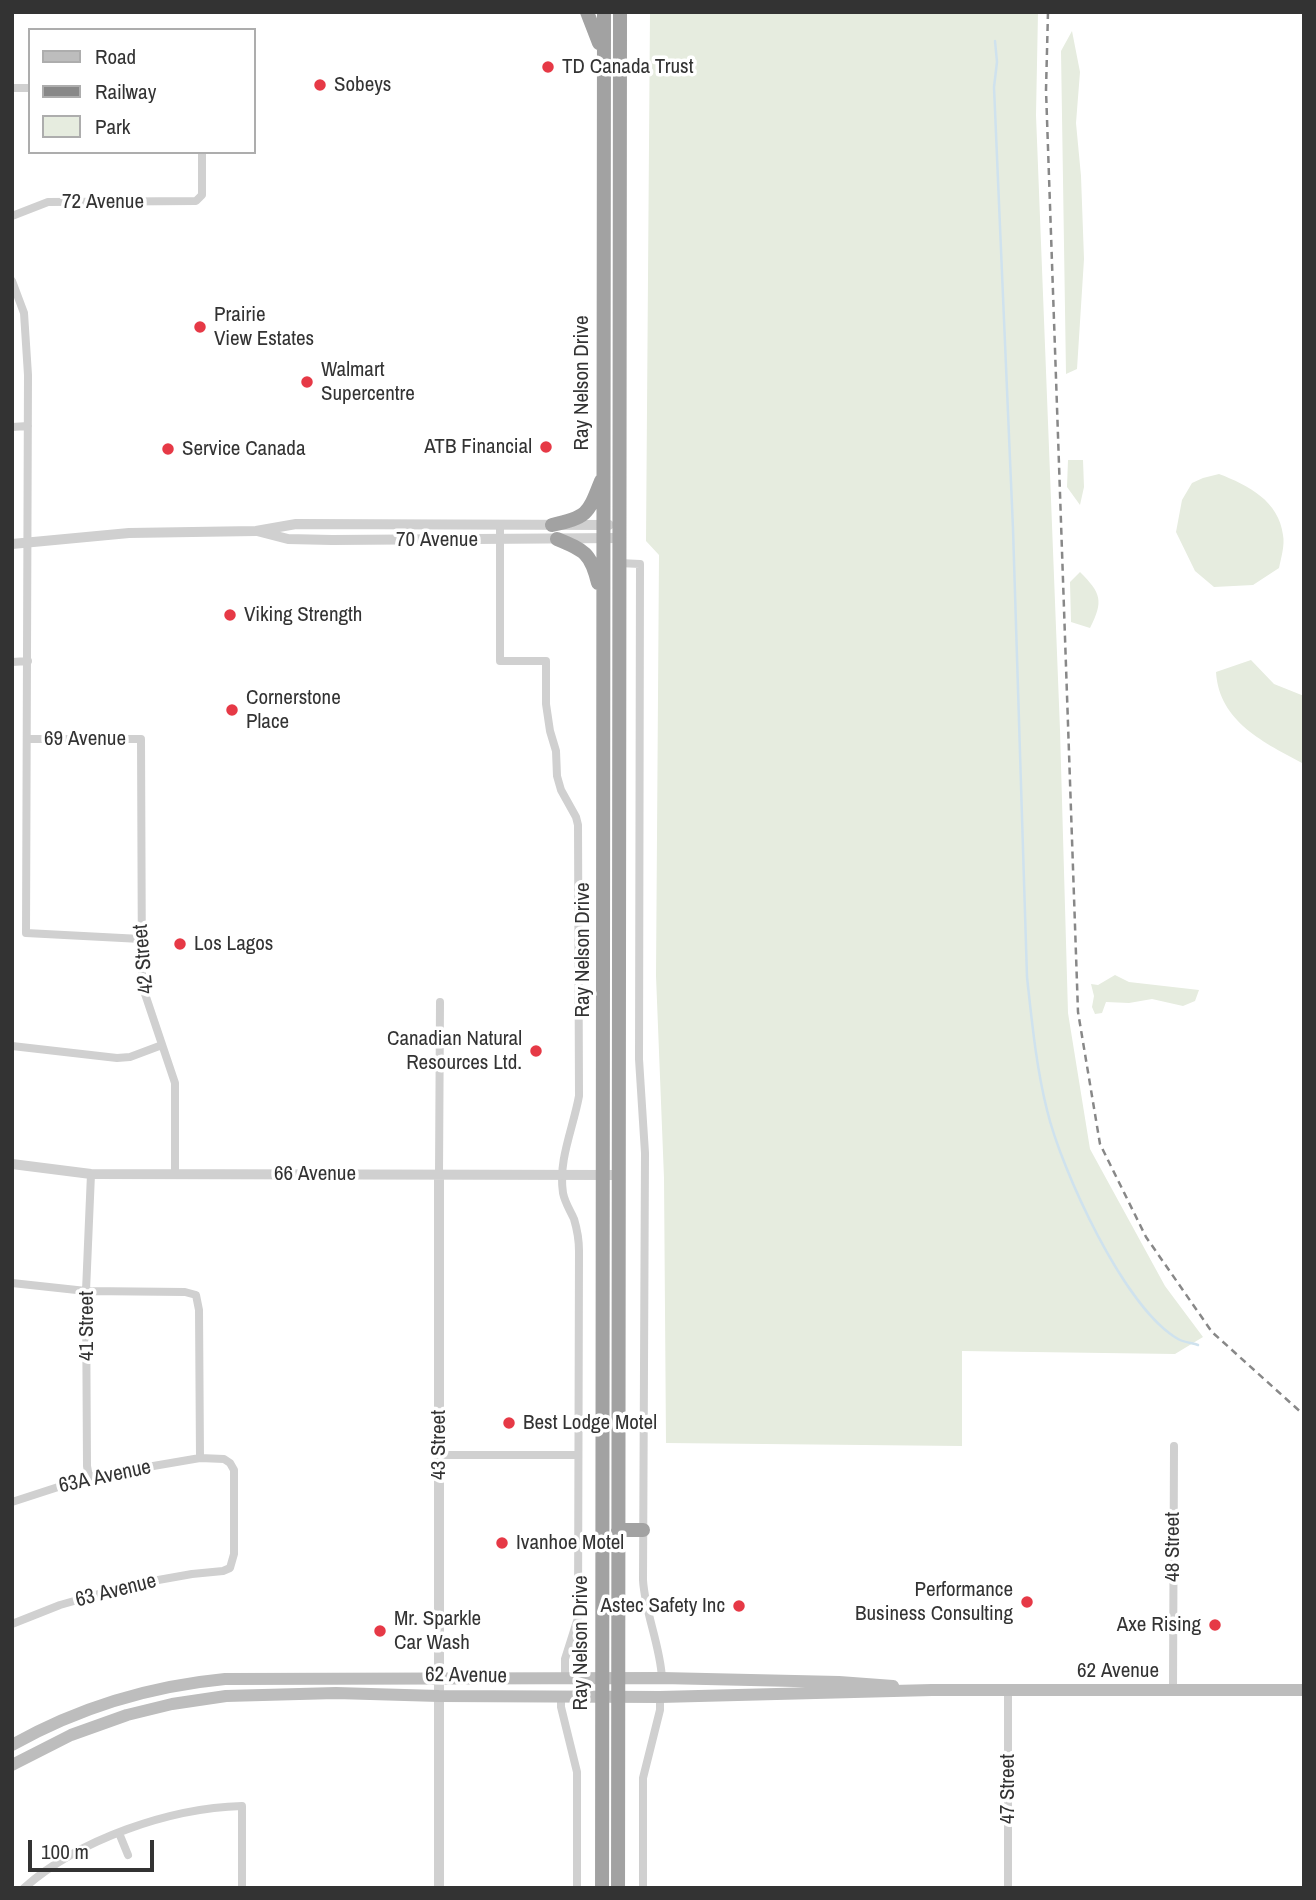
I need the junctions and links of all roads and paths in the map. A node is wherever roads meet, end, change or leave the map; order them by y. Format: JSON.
{"nodes":[{"id":1,"x":587,"y":12,"type":"edge"},
{"id":2,"x":604,"y":12,"type":"edge"},
{"id":3,"x":620,"y":12,"type":"edge"},
{"id":4,"x":604,"y":57,"type":"junction"},
{"id":5,"x":202,"y":154,"type":"edge"},
{"id":6,"x":12,"y":215,"type":"edge"},
{"id":7,"x":12,"y":281,"type":"edge"},
{"id":8,"x":28,"y":426,"type":"junction"},
{"id":9,"x":12,"y":427,"type":"edge"},
{"id":10,"x":604,"y":473,"type":"junction"},
{"id":11,"x":500,"y":525,"type":"junction"},
{"id":12,"x":256,"y":531,"type":"junction"},
{"id":13,"x":604,"y":531,"type":"junction"},
{"id":14,"x":555,"y":532,"type":"junction"},
{"id":15,"x":620,"y":532,"type":"junction"},
{"id":16,"x":500,"y":540,"type":"junction"},
{"id":17,"x":27,"y":542,"type":"junction"},
{"id":18,"x":12,"y":544,"type":"edge"},
{"id":19,"x":620,"y":564,"type":"junction"},
{"id":20,"x":604,"y":604,"type":"junction"},
{"id":21,"x":28,"y":661,"type":"junction"},
{"id":22,"x":12,"y":662,"type":"edge"},
{"id":23,"x":28,"y":738,"type":"junction"},
{"id":24,"x":141,"y":739,"type":"joint"},
{"id":25,"x":141,"y":939,"type":"junction"},
{"id":26,"x":440,"y":1002,"type":"dead end"},
{"id":27,"x":162,"y":1045,"type":"junction"},
{"id":28,"x":12,"y":1046,"type":"edge"},
{"id":29,"x":12,"y":1164,"type":"edge"},
{"id":30,"x":91,"y":1174,"type":"junction"},
{"id":31,"x":175,"y":1174,"type":"junction"},
{"id":32,"x":439,"y":1174,"type":"junction"},
{"id":33,"x":562,"y":1174,"type":"junction"},
{"id":34,"x":611,"y":1175,"type":"junction"},
{"id":35,"x":12,"y":1283,"type":"edge"},
{"id":36,"x":86,"y":1291,"type":"junction"},
{"id":37,"x":1174,"y":1446,"type":"dead end"},
{"id":38,"x":439,"y":1455,"type":"junction"},
{"id":39,"x":578,"y":1455,"type":"junction"},
{"id":40,"x":200,"y":1458,"type":"junction"},
{"id":41,"x":89,"y":1477,"type":"junction"},
{"id":42,"x":12,"y":1502,"type":"edge"},
{"id":43,"x":618,"y":1530,"type":"junction"},
{"id":44,"x":643,"y":1530,"type":"junction"},
{"id":45,"x":12,"y":1624,"type":"edge"},
{"id":46,"x":619,"y":1678,"type":"junction"},
{"id":47,"x":662,"y":1678,"type":"junction"},
{"id":48,"x":601,"y":1679,"type":"junction"},
{"id":49,"x":439,"y":1680,"type":"junction"},
{"id":50,"x":565,"y":1680,"type":"junction"},
{"id":51,"x":932,"y":1690,"type":"junction"},
{"id":52,"x":1173,"y":1690,"type":"junction"},
{"id":53,"x":1304,"y":1690,"type":"edge"},
{"id":54,"x":1008,"y":1691,"type":"junction"},
{"id":55,"x":439,"y":1696,"type":"junction"},
{"id":56,"x":561,"y":1696,"type":"junction"},
{"id":57,"x":601,"y":1697,"type":"junction"},
{"id":58,"x":618,"y":1697,"type":"junction"},
{"id":59,"x":660,"y":1697,"type":"junction"},
{"id":60,"x":12,"y":1745,"type":"edge"},
{"id":61,"x":12,"y":1765,"type":"edge"},
{"id":62,"x":119,"y":1833,"type":"junction"},
{"id":63,"x":128,"y":1855,"type":"dead end"},
{"id":64,"x":24,"y":1888,"type":"edge"},
{"id":65,"x":242,"y":1888,"type":"edge"},
{"id":66,"x":439,"y":1888,"type":"edge"},
{"id":67,"x":576,"y":1888,"type":"edge"},
{"id":68,"x":602,"y":1888,"type":"edge"},
{"id":69,"x":618,"y":1888,"type":"edge"},
{"id":70,"x":643,"y":1888,"type":"edge"},
{"id":71,"x":1009,"y":1888,"type":"edge"}],
"edges":[{"from":1,"to":4,"type":"highway"},
{"from":2,"to":4,"type":"highway","name":"Ray Nelson Drive"},
{"from":3,"to":15,"type":"highway","name":"Ray Nelson Drive"},
{"from":4,"to":10,"type":"highway","name":"Ray Nelson Drive"},
{"from":5,"to":6,"type":"street","name":"72 Avenue"},
{"from":7,"to":8,"type":"street"},
{"from":8,"to":9,"type":"street"},
{"from":8,"to":17,"type":"street"},
{"from":10,"to":13,"type":"highway","name":"Ray Nelson Drive"},
{"from":10,"to":14,"type":"highway"},
{"from":11,"to":12,"type":"street","name":"70 Avenue"},
{"from":11,"to":14,"type":"street","name":"70 Avenue"},
{"from":11,"to":16,"type":"street"},
{"from":12,"to":16,"type":"street","name":"70 Avenue"},
{"from":12,"to":17,"type":"street","name":"70 Avenue"},
{"from":13,"to":14,"type":"street","name":"70 Avenue"},
{"from":13,"to":15,"type":"street","name":"70 Avenue"},
{"from":13,"to":20,"type":"highway","name":"Ray Nelson Drive"},
{"from":14,"to":16,"type":"street","name":"70 Avenue"},
{"from":14,"to":20,"type":"highway"},
{"from":15,"to":19,"type":"highway","name":"Ray Nelson Drive"},
{"from":16,"to":33,"type":"street"},
{"from":17,"to":18,"type":"street","name":"70 Avenue"},
{"from":17,"to":21,"type":"street"},
{"from":19,"to":34,"type":"highway","name":"Ray Nelson Drive"},
{"from":19,"to":44,"type":"street"},
{"from":20,"to":34,"type":"highway","name":"Ray Nelson Drive"},
{"from":21,"to":22,"type":"street"},
{"from":21,"to":23,"type":"street"},
{"from":23,"to":24,"type":"street","name":"69 Avenue"},
{"from":23,"to":25,"type":"street"},
{"from":24,"to":25,"type":"street","name":"42 Street"},
{"from":25,"to":27,"type":"street","name":"42 Street"},
{"from":26,"to":32,"type":"street","name":"43 Street"},
{"from":27,"to":28,"type":"street"},
{"from":27,"to":31,"type":"street","name":"42 Street"},
{"from":29,"to":30,"type":"street","name":"66 Avenue"},
{"from":30,"to":31,"type":"street","name":"66 Avenue"},
{"from":30,"to":36,"type":"street","name":"41 Street"},
{"from":31,"to":32,"type":"street","name":"66 Avenue"},
{"from":32,"to":33,"type":"street","name":"66 Avenue"},
{"from":32,"to":38,"type":"street","name":"43 Street"},
{"from":33,"to":34,"type":"street","name":"66 Avenue"},
{"from":33,"to":39,"type":"street"},
{"from":34,"to":43,"type":"highway","name":"Ray Nelson Drive"},
{"from":34,"to":48,"type":"highway","name":"Ray Nelson Drive"},
{"from":35,"to":36,"type":"street"},
{"from":36,"to":40,"type":"street"},
{"from":36,"to":41,"type":"street","name":"41 Street"},
{"from":37,"to":52,"type":"street","name":"48 Street"},
{"from":38,"to":39,"type":"street"},
{"from":38,"to":49,"type":"street","name":"43 Street"},
{"from":39,"to":50,"type":"street"},
{"from":40,"to":41,"type":"street","name":"63A Avenue"},
{"from":40,"to":45,"type":"street","name":"63 Avenue"},
{"from":41,"to":42,"type":"street","name":"63A Avenue"},
{"from":43,"to":44,"type":"highway"},
{"from":43,"to":46,"type":"highway","name":"Ray Nelson Drive"},
{"from":44,"to":47,"type":"street"},
{"from":46,"to":47,"type":"main road","name":"62 Avenue"},
{"from":46,"to":48,"type":"main road","name":"62 Avenue"},
{"from":46,"to":58,"type":"highway","name":"Ray Nelson Drive"},
{"from":47,"to":51,"type":"main road","name":"62 Avenue"},
{"from":48,"to":50,"type":"main road","name":"62 Avenue"},
{"from":48,"to":57,"type":"highway","name":"Ray Nelson Drive"},
{"from":49,"to":50,"type":"main road","name":"62 Avenue"},
{"from":49,"to":55,"type":"street","name":"43 Street"},
{"from":49,"to":60,"type":"main road","name":"62 Avenue"},
{"from":51,"to":54,"type":"main road","name":"62 Avenue"},
{"from":51,"to":59,"type":"main road","name":"62 Avenue"},
{"from":52,"to":53,"type":"main road","name":"62 Avenue"},
{"from":52,"to":54,"type":"main road","name":"62 Avenue"},
{"from":54,"to":71,"type":"street","name":"47 Street"},
{"from":55,"to":56,"type":"main road","name":"62 Avenue"},
{"from":55,"to":61,"type":"main road","name":"62 Avenue"},
{"from":55,"to":66,"type":"street","name":"43 Street"},
{"from":56,"to":57,"type":"main road","name":"62 Avenue"},
{"from":56,"to":67,"type":"street"},
{"from":57,"to":58,"type":"main road","name":"62 Avenue"},
{"from":57,"to":68,"type":"highway","name":"Ray Nelson Drive"},
{"from":58,"to":59,"type":"main road","name":"62 Avenue"},
{"from":58,"to":69,"type":"highway","name":"Ray Nelson Drive"},
{"from":59,"to":70,"type":"street"},
{"from":62,"to":63,"type":"street"},
{"from":62,"to":64,"type":"street"},
{"from":62,"to":65,"type":"street"}]}
